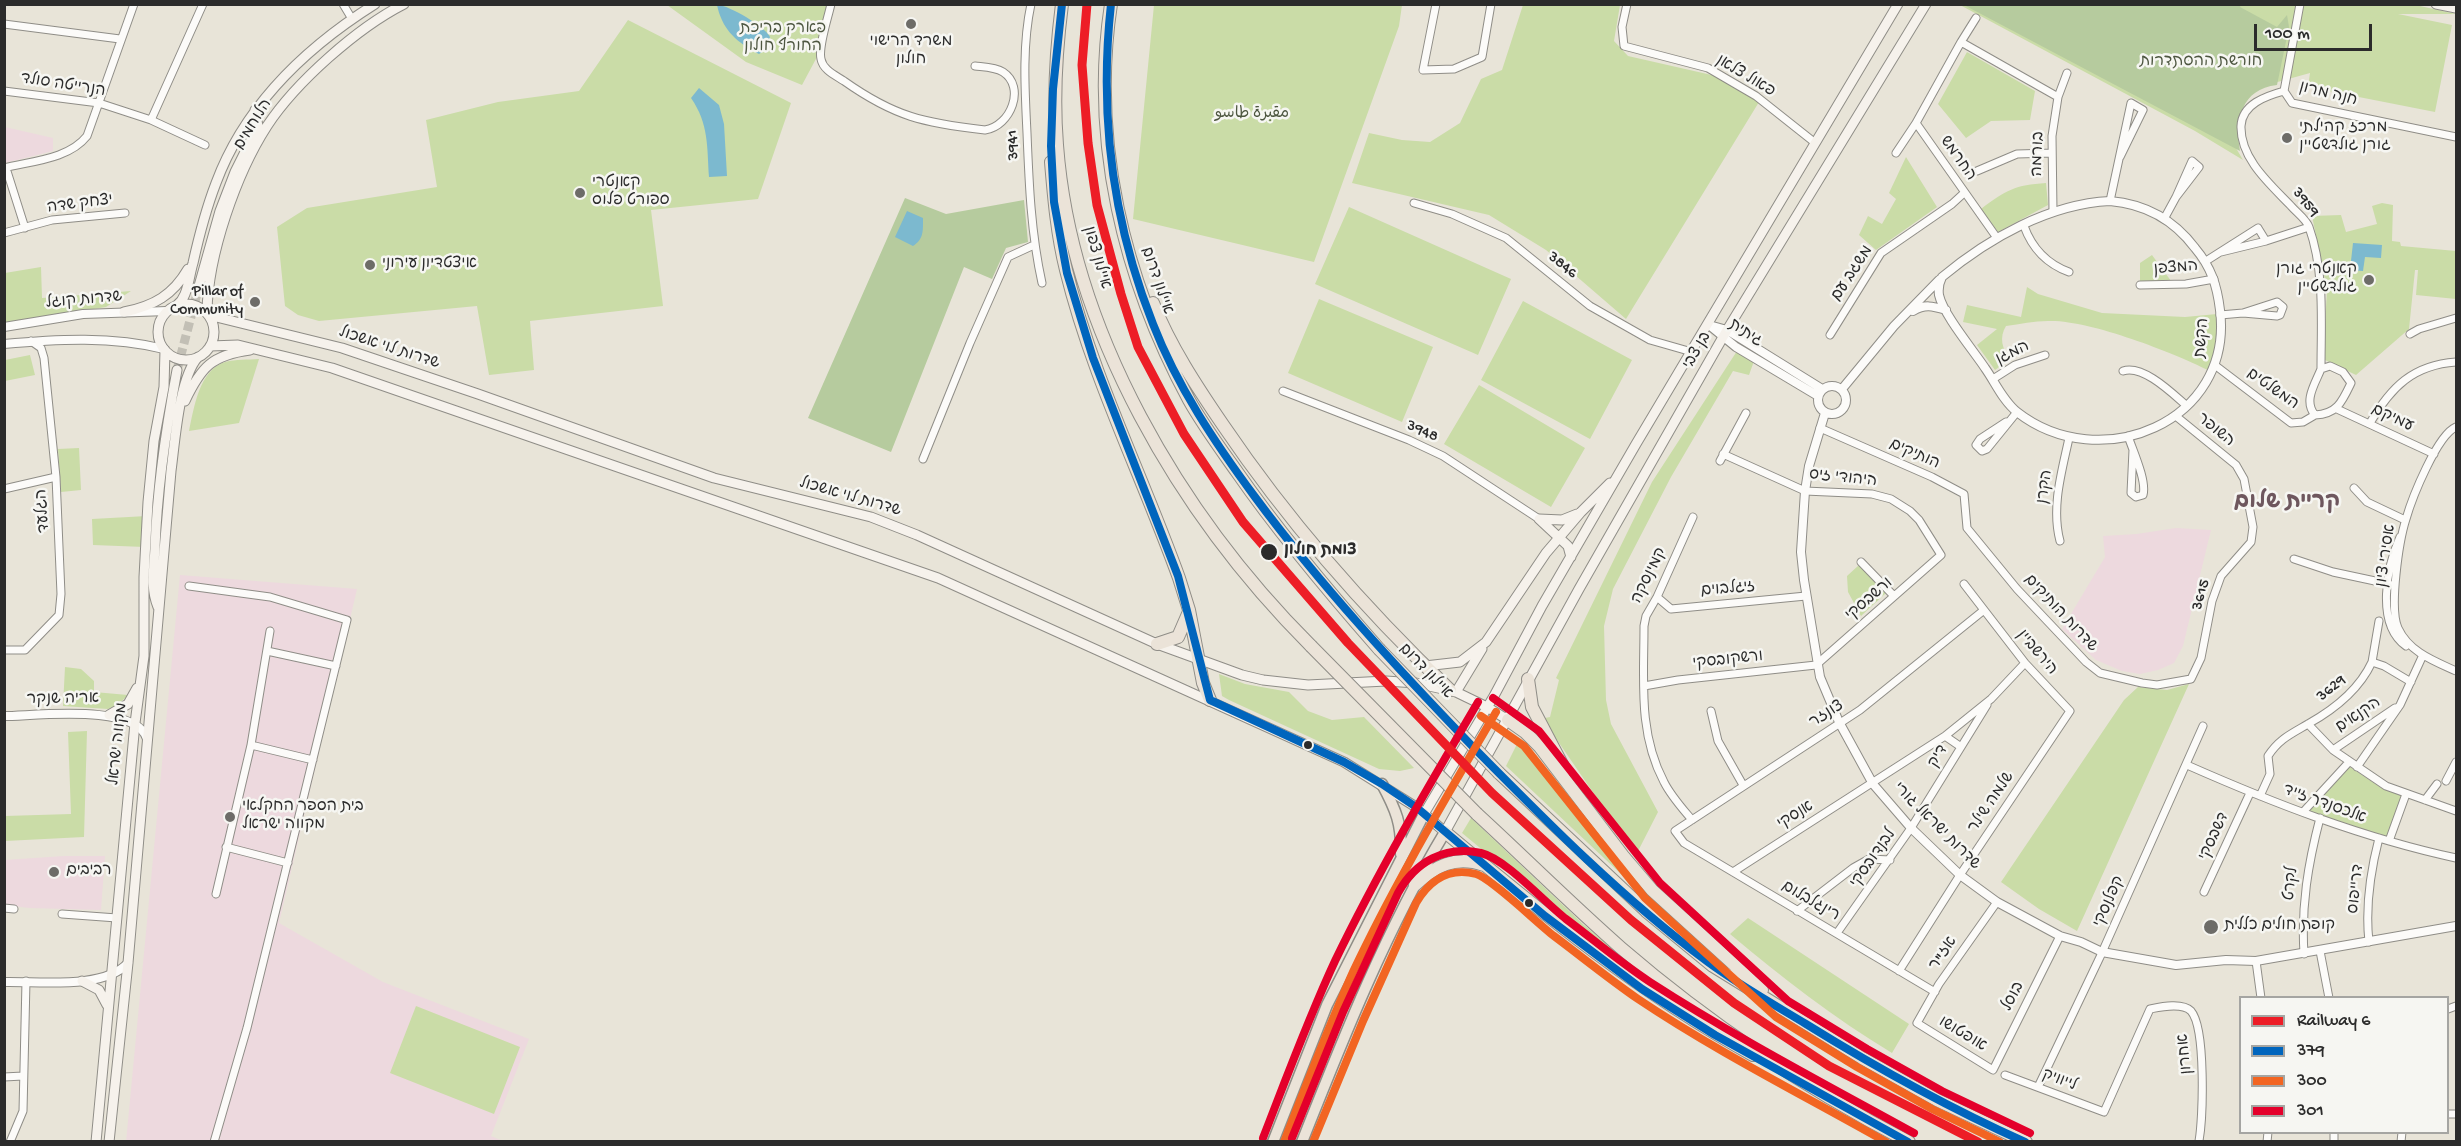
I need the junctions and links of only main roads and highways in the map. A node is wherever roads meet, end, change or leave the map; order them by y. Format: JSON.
{"nodes":[{"id":1,"x":375,"y":4,"type":"edge"},
{"id":2,"x":404,"y":4,"type":"edge"},
{"id":3,"x":1062,"y":4,"type":"edge"},
{"id":4,"x":1111,"y":4,"type":"edge"},
{"id":5,"x":1898,"y":4,"type":"edge"},
{"id":6,"x":1926,"y":4,"type":"edge"},
{"id":7,"x":2436,"y":4,"type":"edge"},
{"id":8,"x":2457,"y":8,"type":"edge"},
{"id":9,"x":1055,"y":68,"type":"junction"},
{"id":10,"x":255,"y":110,"type":"junction"},
{"id":11,"x":269,"y":123,"type":"junction"},
{"id":12,"x":258,"y":126,"type":"junction"},
{"id":13,"x":1111,"y":179,"type":"junction"},
{"id":14,"x":193,"y":261,"type":"junction"},
{"id":15,"x":199,"y":286,"type":"tunnel mouth"},
{"id":16,"x":177,"y":305,"type":"junction"},
{"id":17,"x":124,"y":312,"type":"road end"},
{"id":18,"x":207,"y":313,"type":"junction"},
{"id":19,"x":210,"y":346,"type":"junction"},
{"id":20,"x":258,"y":349,"type":"junction"},
{"id":21,"x":164,"y":350,"type":"junction"},
{"id":22,"x":198,"y":357,"type":"junction"},
{"id":23,"x":177,"y":370,"type":"tunnel mouth"},
{"id":24,"x":177,"y":423,"type":"junction"},
{"id":25,"x":1618,"y":475,"type":"junction"},
{"id":26,"x":1581,"y":512,"type":"junction"},
{"id":27,"x":1560,"y":537,"type":"junction"},
{"id":28,"x":1571,"y":557,"type":"junction"},
{"id":29,"x":153,"y":593,"type":"junction"},
{"id":30,"x":145,"y":606,"type":"junction"},
{"id":31,"x":159,"y":609,"type":"junction"},
{"id":32,"x":1189,"y":610,"type":"junction"},
{"id":33,"x":1486,"y":642,"type":"junction"},
{"id":34,"x":1157,"y":644,"type":"junction"},
{"id":35,"x":1200,"y":660,"type":"junction"},
{"id":36,"x":1425,"y":666,"type":"junction"},
{"id":37,"x":1528,"y":680,"type":"junction"},
{"id":38,"x":142,"y":681,"type":"junction"},
{"id":39,"x":1453,"y":691,"type":"junction"},
{"id":40,"x":1210,"y":700,"type":"junction"},
{"id":41,"x":1487,"y":707,"type":"junction"},
{"id":42,"x":109,"y":715,"type":"road end"},
{"id":43,"x":1508,"y":720,"type":"junction"},
{"id":44,"x":1382,"y":784,"type":"junction"},
{"id":45,"x":1588,"y":809,"type":"junction"},
{"id":46,"x":1424,"y":814,"type":"junction"},
{"id":47,"x":1445,"y":832,"type":"junction"},
{"id":48,"x":1401,"y":858,"type":"junction"},
{"id":49,"x":1489,"y":867,"type":"junction"},
{"id":50,"x":1415,"y":885,"type":"junction"},
{"id":51,"x":82,"y":981,"type":"road end"},
{"id":52,"x":1782,"y":1009,"type":"junction"},
{"id":53,"x":108,"y":1010,"type":"junction"},
{"id":54,"x":1820,"y":1092,"type":"junction"},
{"id":55,"x":96,"y":1142,"type":"edge"},
{"id":56,"x":110,"y":1142,"type":"edge"},
{"id":57,"x":1273,"y":1142,"type":"edge"},
{"id":58,"x":1302,"y":1142,"type":"edge"},
{"id":59,"x":1909,"y":1142,"type":"edge"},
{"id":60,"x":2026,"y":1142,"type":"edge"}],
"edges":[{"from":1,"to":10,"type":"main road","name":"הלוחמים"},
{"from":2,"to":11,"type":"main road","name":"הלוחמים"},
{"from":3,"to":9,"type":"highway","name":"איילון צפון"},
{"from":4,"to":13,"type":"highway","name":"איילון דרום"},
{"from":5,"to":25,"type":"main road","name":"בן צבי"},
{"from":6,"to":37,"type":"main road","name":"בן צבי"},
{"from":7,"to":8,"type":"main road"},
{"from":9,"to":32,"type":"highway"},
{"from":9,"to":54,"type":"highway","name":"איילון צפון","bridge":true},
{"from":10,"to":12,"type":"main road"},
{"from":10,"to":14,"type":"main road","name":"הלוחמים"},
{"from":11,"to":12,"type":"main road"},
{"from":11,"to":18,"type":"main road","name":"הלוחמים"},
{"from":12,"to":15,"type":"main road"},
{"from":13,"to":36,"type":"highway"},
{"from":13,"to":52,"type":"highway","name":"איילון דרום","bridge":true},
{"from":14,"to":16,"type":"main road","name":"הלוחמים"},
{"from":14,"to":17,"type":"main road"},
{"from":16,"to":18,"type":"main road"},
{"from":16,"to":21,"type":"main road"},
{"from":18,"to":19,"type":"main road"},
{"from":18,"to":34,"type":"main road","name":"שדרות לוי אשכול"},
{"from":19,"to":20,"type":"main road"},
{"from":19,"to":22,"type":"main road"},
{"from":20,"to":24,"type":"main road"},
{"from":20,"to":40,"type":"main road"},
{"from":21,"to":22,"type":"main road"},
{"from":21,"to":30,"type":"main road","name":"מקווה ישראל"},
{"from":22,"to":24,"type":"main road","name":"מקווה ישראל"},
{"from":23,"to":29,"type":"main road"},
{"from":24,"to":31,"type":"main road","name":"מקווה ישראל"},
{"from":25,"to":26,"type":"main road"},
{"from":25,"to":28,"type":"main road","name":"בן צבי"},
{"from":26,"to":27,"type":"main road"},
{"from":26,"to":27,"type":"main road"},
{"from":27,"to":28,"type":"main road"},
{"from":27,"to":33,"type":"main road"},
{"from":28,"to":41,"type":"main road","name":"בן צבי"},
{"from":29,"to":30,"type":"main road"},
{"from":29,"to":31,"type":"main road"},
{"from":30,"to":38,"type":"main road","name":"מקווה ישראל"},
{"from":31,"to":56,"type":"main road","name":"מקווה ישראל"},
{"from":32,"to":34,"type":"highway"},
{"from":32,"to":35,"type":"highway"},
{"from":33,"to":36,"type":"main road"},
{"from":33,"to":39,"type":"main road"},
{"from":34,"to":35,"type":"main road","name":"שדרות לוי אשכול"},
{"from":35,"to":39,"type":"main road","name":"שדרות לוי אשכול"},
{"from":35,"to":40,"type":"highway"},
{"from":36,"to":39,"type":"highway"},
{"from":37,"to":43,"type":"main road","name":"בן צבי"},
{"from":37,"to":45,"type":"highway"},
{"from":38,"to":42,"type":"main road"},
{"from":38,"to":53,"type":"main road","name":"מקווה ישראל"},
{"from":39,"to":41,"type":"main road","name":"שדרות לוי אשכול"},
{"from":40,"to":44,"type":"main road"},
{"from":41,"to":43,"type":"main road","name":"שדרות לוי אשכול"},
{"from":41,"to":46,"type":"main road","name":"בן צבי"},
{"from":43,"to":45,"type":"highway"},
{"from":43,"to":47,"type":"main road","name":"בן צבי"},
{"from":44,"to":46,"type":"main road"},
{"from":44,"to":48,"type":"highway"},
{"from":45,"to":52,"type":"highway"},
{"from":46,"to":47,"type":"main road"},
{"from":46,"to":48,"type":"highway"},
{"from":47,"to":49,"type":"highway"},
{"from":47,"to":50,"type":"highway"},
{"from":48,"to":57,"type":"highway"},
{"from":49,"to":50,"type":"highway"},
{"from":49,"to":54,"type":"highway"},
{"from":50,"to":58,"type":"highway"},
{"from":51,"to":53,"type":"main road"},
{"from":52,"to":60,"type":"highway","name":"איילון דרום"},
{"from":53,"to":55,"type":"main road","name":"מקווה ישראל"},
{"from":54,"to":59,"type":"highway","name":"איילון צפון"}]}
